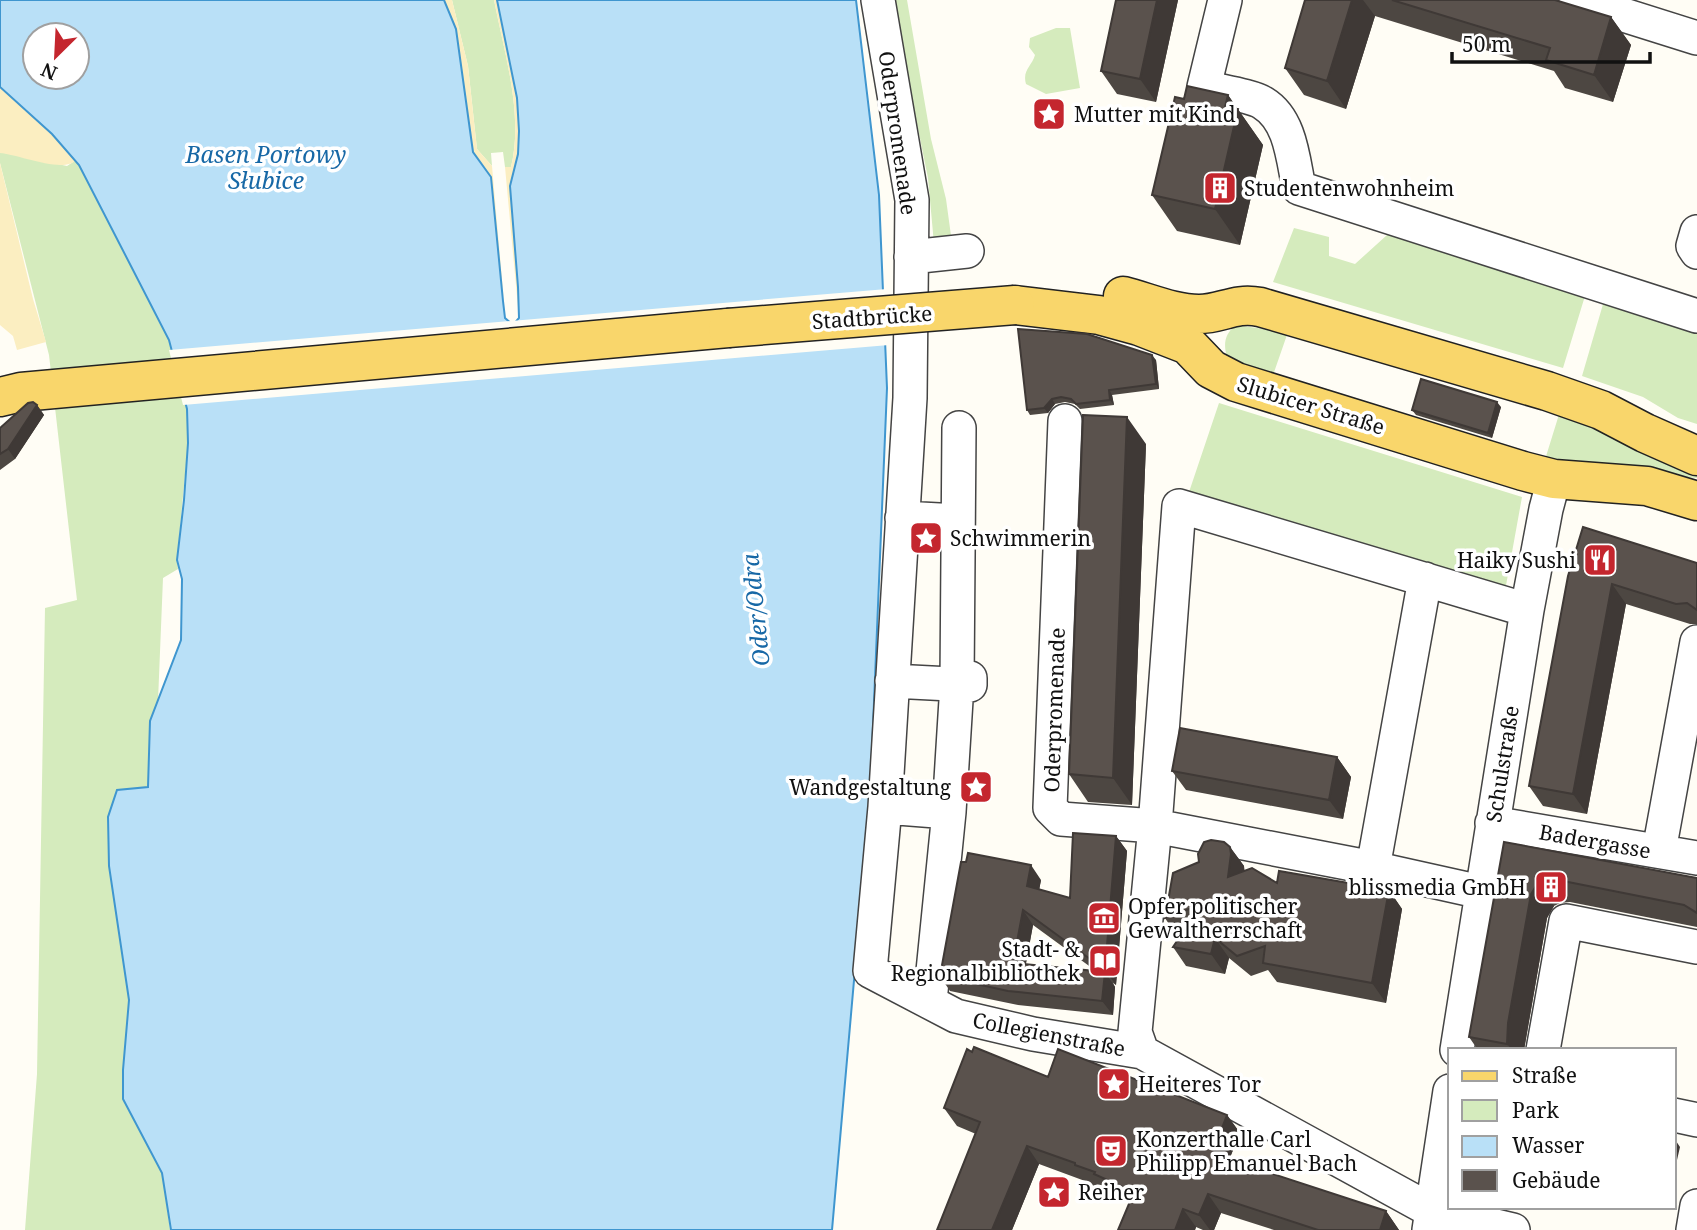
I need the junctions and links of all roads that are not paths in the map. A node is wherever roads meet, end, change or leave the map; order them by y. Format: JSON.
{"nodes":[{"id":1,"x":878,"y":0,"type":"edge"},
{"id":2,"x":1225,"y":0,"type":"edge"},
{"id":3,"x":1576,"y":0,"type":"edge"},
{"id":4,"x":1665,"y":13,"type":"edge"},
{"id":5,"x":1697,"y":38,"type":"edge"},
{"id":6,"x":1697,"y":232,"type":"edge"},
{"id":7,"x":967,"y":251,"type":"dead end"},
{"id":8,"x":1697,"y":252,"type":"edge"},
{"id":9,"x":911,"y":257,"type":"junction"},
{"id":10,"x":1015,"y":305,"type":"junction"},
{"id":11,"x":1217,"y":311,"type":"junction"},
{"id":12,"x":1697,"y":316,"type":"edge"},
{"id":13,"x":1200,"y":357,"type":"junction"},
{"id":14,"x":5,"y":392,"type":"edge"},
{"id":15,"x":1065,"y":421,"type":"dead end"},
{"id":16,"x":959,"y":428,"type":"dead end"},
{"id":17,"x":1697,"y":456,"type":"edge"},
{"id":18,"x":1554,"y":480,"type":"junction"},
{"id":19,"x":1697,"y":501,"type":"edge"},
{"id":20,"x":902,"y":518,"type":"junction"},
{"id":21,"x":958,"y":521,"type":"junction"},
{"id":22,"x":1424,"y":579,"type":"junction"},
{"id":23,"x":1527,"y":610,"type":"junction"},
{"id":24,"x":1697,"y":642,"type":"edge"},
{"id":25,"x":964,"y":674,"type":"junction"},
{"id":26,"x":892,"y":681,"type":"junction"},
{"id":27,"x":884,"y":807,"type":"junction"},
{"id":28,"x":949,"y":812,"type":"junction"},
{"id":29,"x":1492,"y":823,"type":"junction"},
{"id":30,"x":1155,"y":826,"type":"junction"},
{"id":31,"x":1659,"y":851,"type":"junction"},
{"id":32,"x":1697,"y":858,"type":"edge"},
{"id":33,"x":1373,"y":868,"type":"junction"},
{"id":34,"x":1481,"y":892,"type":"junction"},
{"id":35,"x":1697,"y":947,"type":"edge"},
{"id":36,"x":943,"y":1008,"type":"junction"},
{"id":37,"x":1457,"y":1048,"type":"edge"},
{"id":38,"x":1543,"y":1048,"type":"edge"},
{"id":39,"x":1142,"y":1052,"type":"junction"},
{"id":40,"x":1448,"y":1104,"type":"edge"},
{"id":41,"x":1676,"y":1115,"type":"edge"},
{"id":42,"x":1697,"y":1120,"type":"edge"},
{"id":43,"x":1697,"y":1206,"type":"edge"},
{"id":44,"x":1430,"y":1220,"type":"edge"},
{"id":45,"x":1513,"y":1230,"type":"edge"},
{"id":46,"x":1693,"y":1230,"type":"edge"}],
"edges":[{"from":1,"to":9,"type":"street","name":"Oderpromenade"},
{"from":2,"to":12,"type":"street"},
{"from":3,"to":4,"type":"street"},
{"from":4,"to":5,"type":"street"},
{"from":6,"to":8,"type":"street"},
{"from":7,"to":9,"type":"street"},
{"from":9,"to":20,"type":"street","name":"Oderpromenade"},
{"from":10,"to":11,"type":"main road"},
{"from":10,"to":13,"type":"main road","name":"Slubicer Straße"},
{"from":10,"to":14,"type":"main road","name":"Stadtbrücke","bridge":true},
{"from":11,"to":13,"type":"main road"},
{"from":11,"to":17,"type":"main road"},
{"from":13,"to":18,"type":"main road","name":"Slubicer Straße"},
{"from":15,"to":30,"type":"street","name":"Oderpromenade"},
{"from":16,"to":21,"type":"street"},
{"from":18,"to":19,"type":"main road","name":"Slubicer Straße"},
{"from":18,"to":23,"type":"street","name":"Schulstraße"},
{"from":20,"to":21,"type":"street"},
{"from":20,"to":26,"type":"street","name":"Oderpromenade"},
{"from":21,"to":25,"type":"street"},
{"from":22,"to":23,"type":"street"},
{"from":22,"to":30,"type":"street","name":"Collegienstraße"},
{"from":22,"to":33,"type":"street"},
{"from":23,"to":29,"type":"street","name":"Schulstraße"},
{"from":24,"to":31,"type":"street"},
{"from":25,"to":26,"type":"street"},
{"from":25,"to":28,"type":"street"},
{"from":26,"to":27,"type":"street","name":"Oderpromenade"},
{"from":27,"to":28,"type":"street"},
{"from":27,"to":36,"type":"street","name":"Oderpromenade"},
{"from":28,"to":36,"type":"street"},
{"from":29,"to":31,"type":"street","name":"Badergasse"},
{"from":29,"to":34,"type":"street","name":"Schulstraße"},
{"from":30,"to":33,"type":"street","name":"Oderpromenade"},
{"from":30,"to":39,"type":"street","name":"Collegienstraße"},
{"from":31,"to":32,"type":"street","name":"Badergasse"},
{"from":33,"to":34,"type":"street","name":"Oderpromenade"},
{"from":34,"to":37,"type":"street","name":"Schulstraße"},
{"from":35,"to":38,"type":"street"},
{"from":36,"to":39,"type":"street","name":"Collegienstraße"},
{"from":39,"to":44,"type":"street","name":"Collegienstraße"},
{"from":40,"to":44,"type":"street"},
{"from":41,"to":42,"type":"street"},
{"from":43,"to":46,"type":"street"},
{"from":44,"to":45,"type":"street","name":"Collegienstraße"}]}
